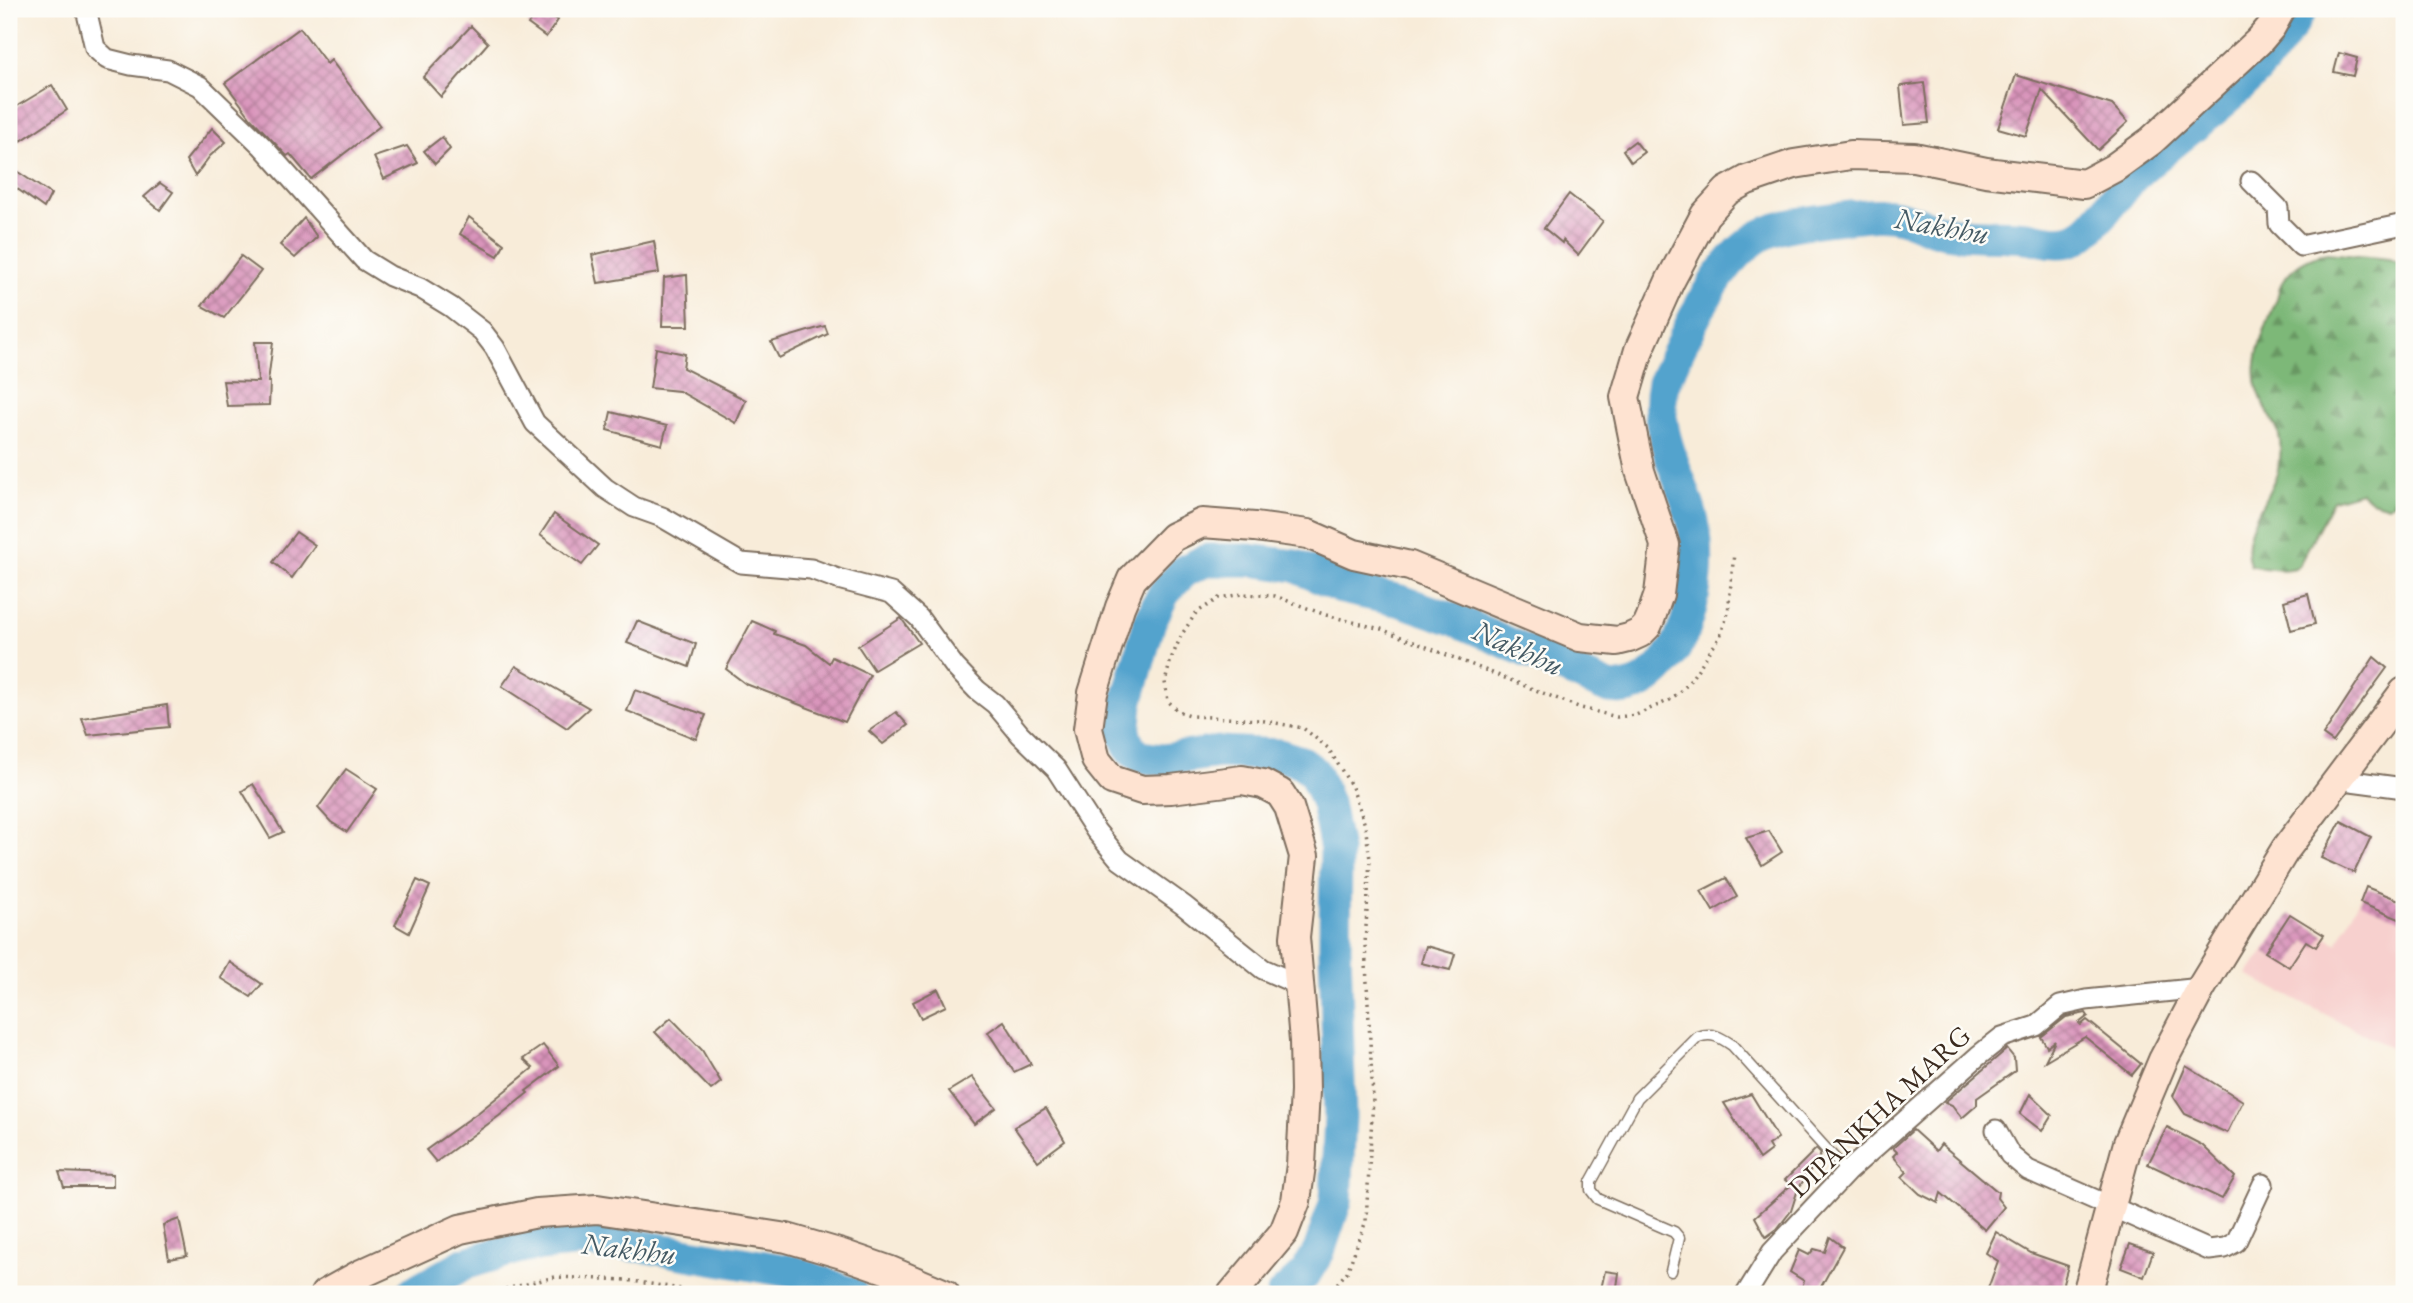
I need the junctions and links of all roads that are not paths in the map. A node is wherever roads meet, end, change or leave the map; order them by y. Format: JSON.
{"nodes":[{"id":1,"x":86,"y":9,"type":"edge"},
{"id":2,"x":2281,"y":9,"type":"edge"},
{"id":3,"x":2251,"y":181,"type":"dead end"},
{"id":4,"x":2404,"y":224,"type":"edge"},
{"id":5,"x":2404,"y":692,"type":"edge"},
{"id":6,"x":2336,"y":779,"type":"junction"},
{"id":7,"x":2404,"y":788,"type":"edge"},
{"id":8,"x":1299,"y":985,"type":"junction"},
{"id":9,"x":2200,"y":988,"type":"junction"},
{"id":10,"x":1996,"y":1130,"type":"dead end"},
{"id":11,"x":1847,"y":1172,"type":"junction"},
{"id":12,"x":2263,"y":1184,"type":"dead end"},
{"id":13,"x":2110,"y":1205,"type":"junction"},
{"id":14,"x":1671,"y":1271,"type":"dead end"},
{"id":15,"x":325,"y":1294,"type":"edge"},
{"id":16,"x":944,"y":1294,"type":"edge"},
{"id":17,"x":1232,"y":1294,"type":"edge"},
{"id":18,"x":1746,"y":1294,"type":"edge"},
{"id":19,"x":2087,"y":1294,"type":"edge"}],
"edges":[{"from":1,"to":8,"type":"street"},
{"from":2,"to":8,"type":"street"},
{"from":3,"to":4,"type":"street"},
{"from":5,"to":6,"type":"street"},
{"from":6,"to":7,"type":"street"},
{"from":6,"to":9,"type":"street"},
{"from":8,"to":17,"type":"street"},
{"from":9,"to":11,"type":"street","name":"DIPANKHA MARG"},
{"from":9,"to":13,"type":"street"},
{"from":10,"to":13,"type":"street"},
{"from":11,"to":14,"type":"lane"},
{"from":11,"to":18,"type":"street","name":"DIPANKHA MARG"},
{"from":12,"to":13,"type":"street"},
{"from":13,"to":19,"type":"street"},
{"from":15,"to":16,"type":"street"}]}
